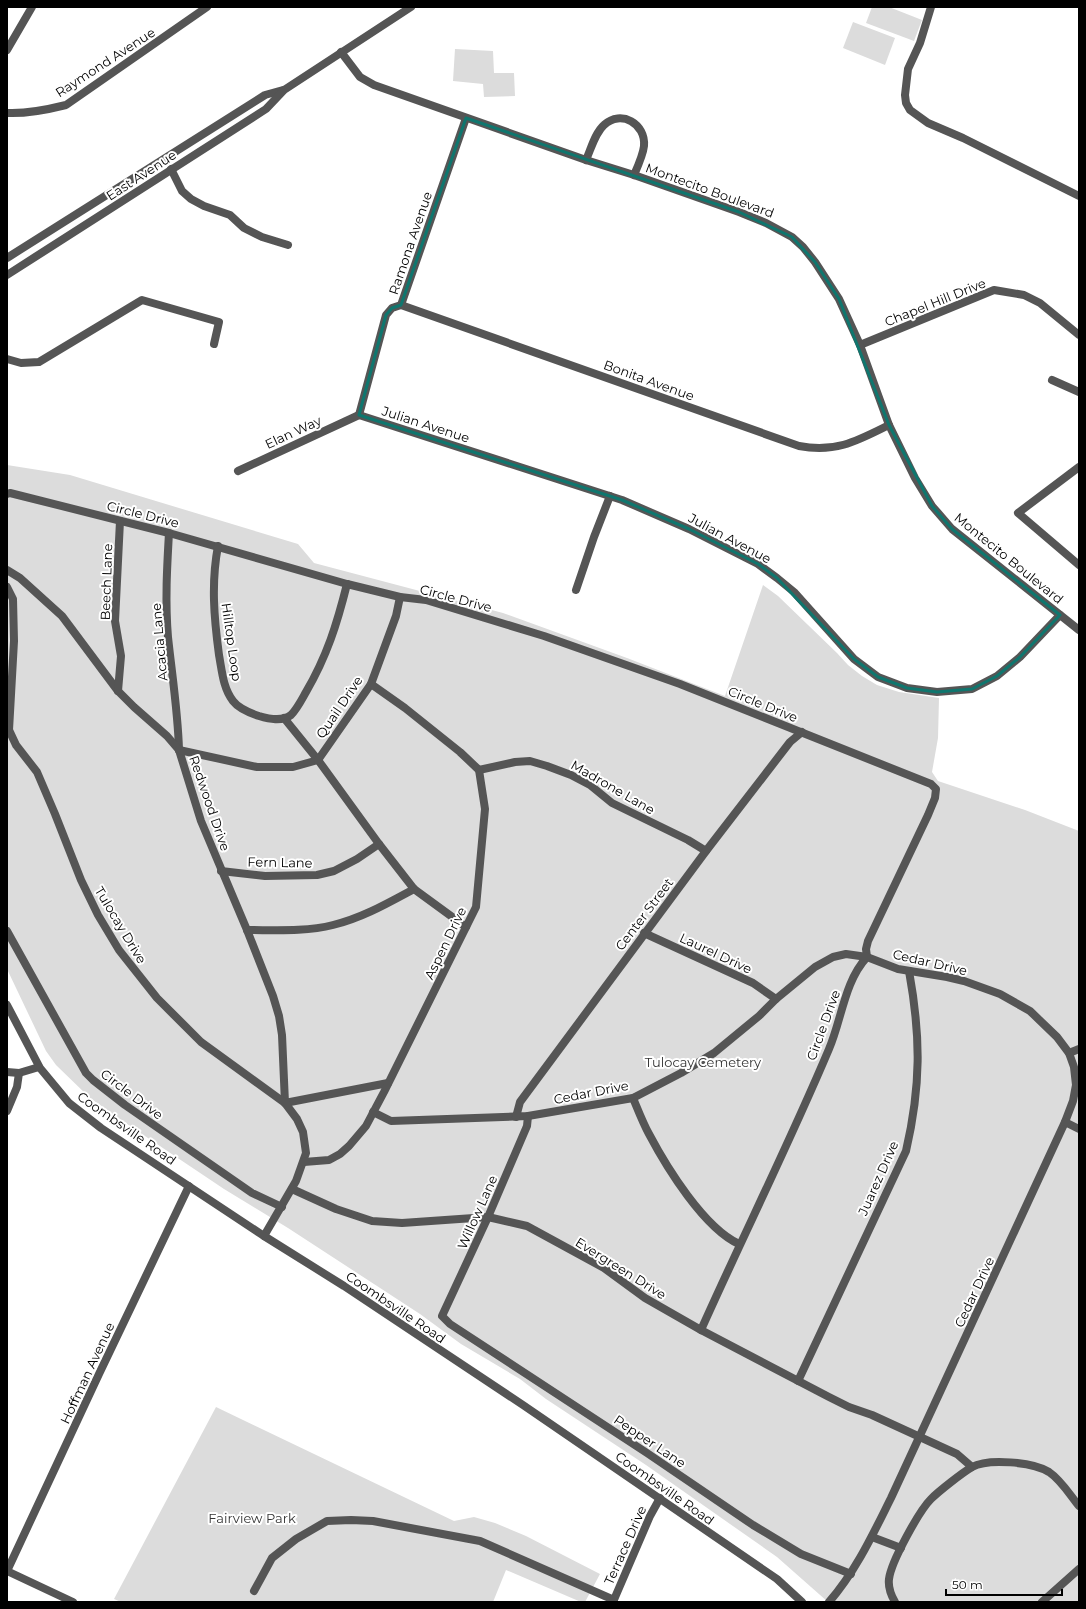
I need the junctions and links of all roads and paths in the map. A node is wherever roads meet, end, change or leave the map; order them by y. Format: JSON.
{"nodes":[{"id":1,"x":32,"y":7,"type":"edge"},
{"id":2,"x":207,"y":7,"type":"edge"},
{"id":3,"x":412,"y":7,"type":"edge"},
{"id":4,"x":931,"y":7,"type":"edge"},
{"id":5,"x":7,"y":50,"type":"edge"},
{"id":6,"x":341,"y":52,"type":"junction"},
{"id":7,"x":284,"y":90,"type":"junction"},
{"id":8,"x":7,"y":113,"type":"edge"},
{"id":9,"x":466,"y":118,"type":"junction"},
{"id":10,"x":586,"y":160,"type":"junction"},
{"id":11,"x":171,"y":170,"type":"junction"},
{"id":12,"x":634,"y":175,"type":"junction"},
{"id":13,"x":1079,"y":196,"type":"edge"},
{"id":14,"x":288,"y":245,"type":"dead end"},
{"id":15,"x":7,"y":258,"type":"edge"},
{"id":16,"x":7,"y":275,"type":"edge"},
{"id":17,"x":401,"y":305,"type":"junction"},
{"id":18,"x":1079,"y":335,"type":"edge"},
{"id":19,"x":214,"y":344,"type":"dead end"},
{"id":20,"x":860,"y":345,"type":"junction"},
{"id":21,"x":7,"y":359,"type":"edge"},
{"id":22,"x":1052,"y":380,"type":"dead end"},
{"id":23,"x":1079,"y":392,"type":"edge"},
{"id":24,"x":359,"y":415,"type":"junction"},
{"id":25,"x":889,"y":425,"type":"junction"},
{"id":26,"x":1079,"y":467,"type":"edge"},
{"id":27,"x":238,"y":471,"type":"dead end"},
{"id":28,"x":7,"y":494,"type":"edge"},
{"id":29,"x":610,"y":496,"type":"junction"},
{"id":30,"x":120,"y":521,"type":"junction"},
{"id":31,"x":169,"y":533,"type":"junction"},
{"id":32,"x":218,"y":546,"type":"junction"},
{"id":33,"x":1079,"y":565,"type":"edge"},
{"id":34,"x":7,"y":570,"type":"edge"},
{"id":35,"x":347,"y":584,"type":"junction"},
{"id":36,"x":7,"y":587,"type":"edge"},
{"id":37,"x":576,"y":590,"type":"dead end"},
{"id":38,"x":400,"y":597,"type":"junction"},
{"id":39,"x":1060,"y":615,"type":"junction"},
{"id":40,"x":1079,"y":629,"type":"edge"},
{"id":41,"x":371,"y":684,"type":"junction"},
{"id":42,"x":118,"y":691,"type":"junction"},
{"id":43,"x":284,"y":718,"type":"junction"},
{"id":44,"x":8,"y":730,"type":"edge"},
{"id":45,"x":802,"y":732,"type":"junction"},
{"id":46,"x":179,"y":750,"type":"junction"},
{"id":47,"x":318,"y":760,"type":"junction"},
{"id":48,"x":479,"y":770,"type":"junction"},
{"id":49,"x":380,"y":844,"type":"junction"},
{"id":50,"x":706,"y":851,"type":"junction"},
{"id":51,"x":221,"y":871,"type":"junction"},
{"id":52,"x":414,"y":889,"type":"junction"},
{"id":53,"x":466,"y":927,"type":"junction"},
{"id":54,"x":247,"y":930,"type":"junction"},
{"id":55,"x":7,"y":931,"type":"edge"},
{"id":56,"x":644,"y":934,"type":"junction"},
{"id":57,"x":867,"y":958,"type":"junction"},
{"id":58,"x":908,"y":971,"type":"junction"},
{"id":59,"x":776,"y":999,"type":"junction"},
{"id":60,"x":7,"y":1005,"type":"edge"},
{"id":61,"x":1079,"y":1049,"type":"edge"},
{"id":62,"x":1069,"y":1053,"type":"junction"},
{"id":63,"x":40,"y":1067,"type":"junction"},
{"id":64,"x":7,"y":1072,"type":"edge"},
{"id":65,"x":19,"y":1073,"type":"junction"},
{"id":66,"x":388,"y":1083,"type":"junction"},
{"id":67,"x":633,"y":1098,"type":"junction"},
{"id":68,"x":285,"y":1103,"type":"junction"},
{"id":69,"x":7,"y":1111,"type":"edge"},
{"id":70,"x":373,"y":1112,"type":"junction"},
{"id":71,"x":528,"y":1116,"type":"junction"},
{"id":72,"x":516,"y":1117,"type":"junction"},
{"id":73,"x":1065,"y":1122,"type":"junction"},
{"id":74,"x":1079,"y":1129,"type":"edge"},
{"id":75,"x":304,"y":1162,"type":"junction"},
{"id":76,"x":190,"y":1186,"type":"junction"},
{"id":77,"x":292,"y":1189,"type":"junction"},
{"id":78,"x":282,"y":1207,"type":"junction"},
{"id":79,"x":488,"y":1217,"type":"junction"},
{"id":80,"x":264,"y":1236,"type":"junction"},
{"id":81,"x":739,"y":1244,"type":"junction"},
{"id":82,"x":442,"y":1316,"type":"joint"},
{"id":83,"x":700,"y":1330,"type":"junction"},
{"id":84,"x":798,"y":1380,"type":"junction"},
{"id":85,"x":920,"y":1437,"type":"junction"},
{"id":86,"x":972,"y":1467,"type":"junction"},
{"id":87,"x":660,"y":1498,"type":"junction"},
{"id":88,"x":1079,"y":1506,"type":"edge"},
{"id":89,"x":872,"y":1537,"type":"junction"},
{"id":90,"x":901,"y":1548,"type":"junction"},
{"id":91,"x":1079,"y":1569,"type":"edge"},
{"id":92,"x":7,"y":1571,"type":"edge"},
{"id":93,"x":851,"y":1574,"type":"junction"},
{"id":94,"x":254,"y":1591,"type":"dead end"},
{"id":95,"x":614,"y":1601,"type":"edge"},
{"id":96,"x":73,"y":1602,"type":"edge"},
{"id":97,"x":802,"y":1602,"type":"edge"},
{"id":98,"x":829,"y":1602,"type":"edge"},
{"id":99,"x":895,"y":1602,"type":"edge"},
{"id":100,"x":1042,"y":1602,"type":"edge"}],
"edges":[{"from":1,"to":5,"type":"street"},
{"from":2,"to":8,"type":"street","name":"Raymond Avenue"},
{"from":3,"to":6,"type":"street","name":"East Avenue"},
{"from":4,"to":13,"type":"street"},
{"from":6,"to":7,"type":"street","name":"East Avenue"},
{"from":6,"to":9,"type":"street","name":"Montecito Boulevard"},
{"from":7,"to":11,"type":"street","name":"East Avenue"},
{"from":7,"to":15,"type":"street","name":"East Avenue"},
{"from":9,"to":10,"type":"street","name":"Montecito Boulevard"},
{"from":9,"to":17,"type":"street","name":"Ramona Avenue"},
{"from":10,"to":12,"type":"street","name":"Montecito Boulevard"},
{"from":10,"to":12,"type":"street"},
{"from":11,"to":14,"type":"street"},
{"from":11,"to":16,"type":"street","name":"East Avenue"},
{"from":12,"to":20,"type":"street","name":"Montecito Boulevard"},
{"from":17,"to":24,"type":"street","name":"Ramona Avenue"},
{"from":17,"to":25,"type":"street","name":"Bonita Avenue"},
{"from":18,"to":20,"type":"street","name":"Chapel Hill Drive"},
{"from":19,"to":21,"type":"street"},
{"from":20,"to":25,"type":"street","name":"Montecito Boulevard"},
{"from":22,"to":23,"type":"street"},
{"from":24,"to":27,"type":"street","name":"Elan Way"},
{"from":24,"to":29,"type":"street","name":"Julian Avenue"},
{"from":25,"to":39,"type":"street","name":"Montecito Boulevard"},
{"from":26,"to":33,"type":"street"},
{"from":28,"to":30,"type":"street","name":"Circle Drive"},
{"from":29,"to":37,"type":"street"},
{"from":29,"to":39,"type":"street","name":"Julian Avenue"},
{"from":30,"to":31,"type":"street","name":"Circle Drive"},
{"from":30,"to":42,"type":"street","name":"Beech Lane"},
{"from":31,"to":32,"type":"street","name":"Circle Drive"},
{"from":31,"to":46,"type":"street","name":"Acacia Lane"},
{"from":32,"to":35,"type":"street","name":"Circle Drive"},
{"from":32,"to":43,"type":"street","name":"Hilltop Loop"},
{"from":34,"to":42,"type":"street","name":"Redwood Drive"},
{"from":35,"to":38,"type":"street","name":"Circle Drive"},
{"from":35,"to":43,"type":"street"},
{"from":36,"to":44,"type":"street","name":"Tulocay Drive"},
{"from":38,"to":41,"type":"street","name":"Quail Drive"},
{"from":38,"to":45,"type":"street","name":"Circle Drive"},
{"from":39,"to":40,"type":"street","name":"Montecito Boulevard"},
{"from":41,"to":47,"type":"street","name":"Quail Drive"},
{"from":41,"to":48,"type":"street"},
{"from":42,"to":46,"type":"street","name":"Redwood Drive"},
{"from":43,"to":47,"type":"street"},
{"from":44,"to":68,"type":"street","name":"Tulocay Drive"},
{"from":45,"to":50,"type":"street","name":"Center Street"},
{"from":45,"to":57,"type":"street","name":"Circle Drive"},
{"from":46,"to":47,"type":"street"},
{"from":46,"to":51,"type":"street","name":"Redwood Drive"},
{"from":47,"to":49,"type":"street"},
{"from":48,"to":50,"type":"street","name":"Madrone Lane"},
{"from":48,"to":53,"type":"street","name":"Aspen Drive"},
{"from":49,"to":51,"type":"street","name":"Fern Lane"},
{"from":49,"to":52,"type":"street"},
{"from":50,"to":56,"type":"street","name":"Center Street"},
{"from":51,"to":54,"type":"street","name":"Redwood Drive"},
{"from":52,"to":53,"type":"street"},
{"from":52,"to":54,"type":"street"},
{"from":53,"to":66,"type":"street","name":"Aspen Drive"},
{"from":54,"to":68,"type":"street","name":"Redwood Drive"},
{"from":55,"to":78,"type":"street","name":"Circle Drive"},
{"from":56,"to":59,"type":"street","name":"Laurel Drive"},
{"from":56,"to":72,"type":"street","name":"Center Street"},
{"from":57,"to":58,"type":"street","name":"Cedar Drive"},
{"from":57,"to":59,"type":"street","name":"Cedar Drive"},
{"from":57,"to":81,"type":"street","name":"Circle Drive"},
{"from":58,"to":62,"type":"street","name":"Cedar Drive"},
{"from":58,"to":84,"type":"street","name":"Juarez Drive"},
{"from":59,"to":67,"type":"street","name":"Cedar Drive"},
{"from":60,"to":63,"type":"street","name":"Coombsville Road"},
{"from":61,"to":62,"type":"street"},
{"from":62,"to":73,"type":"street","name":"Cedar Drive"},
{"from":63,"to":65,"type":"street"},
{"from":63,"to":76,"type":"street","name":"Coombsville Road"},
{"from":64,"to":65,"type":"street"},
{"from":65,"to":69,"type":"street"},
{"from":66,"to":68,"type":"street"},
{"from":66,"to":70,"type":"street","name":"Aspen Drive"},
{"from":67,"to":71,"type":"street","name":"Cedar Drive"},
{"from":67,"to":81,"type":"street"},
{"from":68,"to":75,"type":"street","name":"Tulocay Drive"},
{"from":70,"to":72,"type":"street","name":"Cedar Drive"},
{"from":70,"to":75,"type":"street","name":"Aspen Drive"},
{"from":71,"to":72,"type":"street","name":"Cedar Drive"},
{"from":71,"to":79,"type":"street","name":"Willow Lane"},
{"from":73,"to":74,"type":"street"},
{"from":73,"to":85,"type":"street","name":"Cedar Drive"},
{"from":75,"to":77,"type":"street","name":"Tulocay Drive"},
{"from":76,"to":80,"type":"street","name":"Coombsville Road"},
{"from":76,"to":92,"type":"street","name":"Hoffman Avenue"},
{"from":77,"to":78,"type":"street","name":"Tulocay Drive"},
{"from":77,"to":79,"type":"street","name":"Evergreen Drive"},
{"from":78,"to":80,"type":"street","name":"Tulocay Drive"},
{"from":79,"to":82,"type":"street","name":"Willow Lane"},
{"from":79,"to":83,"type":"street","name":"Evergreen Drive"},
{"from":80,"to":87,"type":"street","name":"Coombsville Road"},
{"from":81,"to":83,"type":"street","name":"Circle Drive"},
{"from":82,"to":93,"type":"street","name":"Pepper Lane"},
{"from":83,"to":84,"type":"street","name":"Evergreen Drive"},
{"from":84,"to":85,"type":"street","name":"Evergreen Drive"},
{"from":85,"to":86,"type":"street","name":"Evergreen Drive"},
{"from":85,"to":89,"type":"street","name":"Cedar Drive"},
{"from":86,"to":88,"type":"street"},
{"from":86,"to":90,"type":"street"},
{"from":87,"to":95,"type":"street","name":"Terrace Drive"},
{"from":87,"to":97,"type":"street","name":"Coombsville Road"},
{"from":89,"to":90,"type":"street"},
{"from":89,"to":93,"type":"street","name":"Cedar Drive"},
{"from":90,"to":99,"type":"street"},
{"from":91,"to":100,"type":"street"},
{"from":92,"to":96,"type":"street"},
{"from":93,"to":98,"type":"street","name":"Cedar Drive"},
{"from":94,"to":95,"type":"street"}]}
